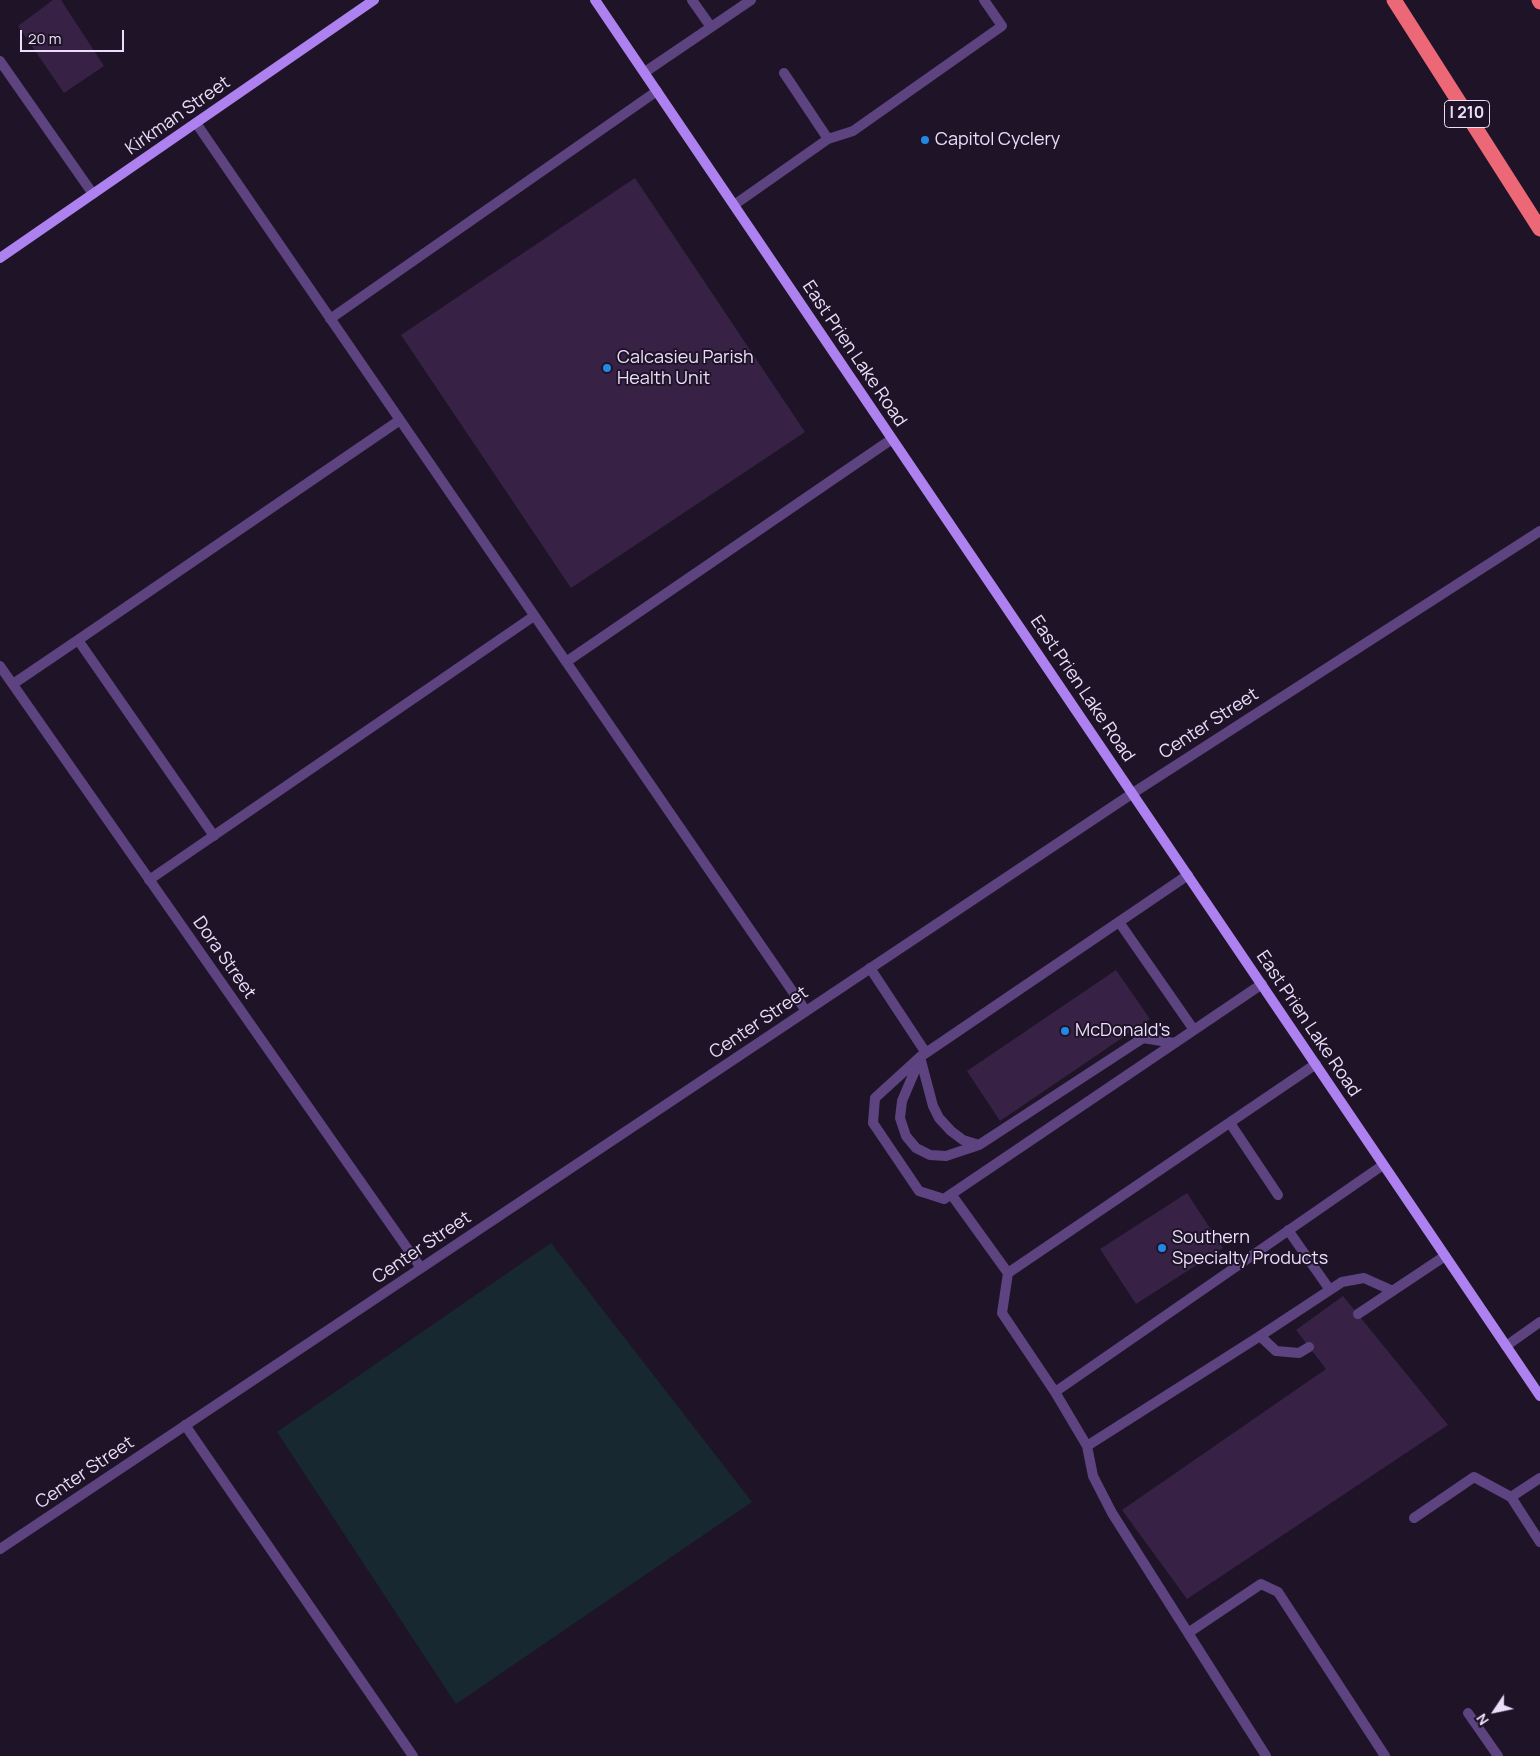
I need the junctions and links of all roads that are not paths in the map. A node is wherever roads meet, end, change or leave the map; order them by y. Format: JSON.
{"nodes":[{"id":1,"x":374,"y":0,"type":"edge"},
{"id":2,"x":595,"y":0,"type":"edge"},
{"id":3,"x":692,"y":0,"type":"edge"},
{"id":4,"x":751,"y":0,"type":"edge"},
{"id":5,"x":984,"y":0,"type":"edge"},
{"id":6,"x":1394,"y":0,"type":"edge"},
{"id":7,"x":710,"y":27,"type":"junction"},
{"id":8,"x":0,"y":61,"type":"edge"},
{"id":9,"x":644,"y":72,"type":"junction"},
{"id":10,"x":784,"y":73,"type":"dead end"},
{"id":11,"x":657,"y":92,"type":"junction"},
{"id":12,"x":196,"y":123,"type":"junction"},
{"id":13,"x":828,"y":139,"type":"junction"},
{"id":14,"x":93,"y":194,"type":"junction"},
{"id":15,"x":734,"y":205,"type":"junction"},
{"id":16,"x":1540,"y":229,"type":"edge"},
{"id":17,"x":0,"y":258,"type":"edge"},
{"id":18,"x":330,"y":319,"type":"junction"},
{"id":19,"x":400,"y":420,"type":"junction"},
{"id":20,"x":892,"y":439,"type":"junction"},
{"id":21,"x":1540,"y":531,"type":"edge"},
{"id":22,"x":534,"y":616,"type":"junction"},
{"id":23,"x":78,"y":640,"type":"junction"},
{"id":24,"x":566,"y":662,"type":"junction"},
{"id":25,"x":0,"y":666,"type":"edge"},
{"id":26,"x":13,"y":684,"type":"junction"},
{"id":27,"x":1133,"y":793,"type":"junction"},
{"id":28,"x":214,"y":836,"type":"junction"},
{"id":29,"x":1188,"y":875,"type":"junction"},
{"id":30,"x":149,"y":880,"type":"junction"},
{"id":31,"x":1119,"y":922,"type":"junction"},
{"id":32,"x":870,"y":968,"type":"junction"},
{"id":33,"x":1262,"y":984,"type":"junction"},
{"id":34,"x":806,"y":1011,"type":"junction"},
{"id":35,"x":1194,"y":1030,"type":"junction"},
{"id":36,"x":1174,"y":1043,"type":"junction"},
{"id":37,"x":923,"y":1055,"type":"junction"},
{"id":38,"x":1316,"y":1064,"type":"junction"},
{"id":39,"x":1230,"y":1123,"type":"junction"},
{"id":40,"x":979,"y":1145,"type":"junction"},
{"id":41,"x":1383,"y":1165,"type":"junction"},
{"id":42,"x":951,"y":1194,"type":"junction"},
{"id":43,"x":1278,"y":1195,"type":"dead end"},
{"id":44,"x":1288,"y":1230,"type":"junction"},
{"id":45,"x":1445,"y":1256,"type":"junction"},
{"id":46,"x":421,"y":1268,"type":"junction"},
{"id":47,"x":1008,"y":1273,"type":"junction"},
{"id":48,"x":1330,"y":1290,"type":"junction"},
{"id":49,"x":1393,"y":1291,"type":"junction"},
{"id":50,"x":1358,"y":1314,"type":"dead end"},
{"id":51,"x":1540,"y":1322,"type":"edge"},
{"id":52,"x":1260,"y":1336,"type":"junction"},
{"id":53,"x":1506,"y":1346,"type":"junction"},
{"id":54,"x":1309,"y":1347,"type":"dead end"},
{"id":55,"x":1056,"y":1392,"type":"junction"},
{"id":56,"x":1540,"y":1396,"type":"edge"},
{"id":57,"x":185,"y":1425,"type":"junction"},
{"id":58,"x":1087,"y":1446,"type":"junction"},
{"id":59,"x":1540,"y":1478,"type":"edge"},
{"id":60,"x":1511,"y":1497,"type":"junction"},
{"id":61,"x":1414,"y":1518,"type":"dead end"},
{"id":62,"x":1540,"y":1542,"type":"edge"},
{"id":63,"x":0,"y":1549,"type":"edge"},
{"id":64,"x":1188,"y":1633,"type":"junction"},
{"id":65,"x":1468,"y":1712,"type":"dead end"},
{"id":66,"x":413,"y":1756,"type":"edge"},
{"id":67,"x":1266,"y":1756,"type":"edge"},
{"id":68,"x":1385,"y":1756,"type":"edge"},
{"id":69,"x":1498,"y":1756,"type":"edge"}],
"edges":[{"from":1,"to":12,"type":"street","name":"Kirkman Street"},
{"from":2,"to":9,"type":"street","name":"East Prien Lake Road"},
{"from":3,"to":7,"type":"street"},
{"from":4,"to":7,"type":"street"},
{"from":5,"to":13,"type":"street"},
{"from":6,"to":16,"type":"highway","number":"I 210"},
{"from":7,"to":9,"type":"street"},
{"from":8,"to":14,"type":"street"},
{"from":9,"to":11,"type":"street","name":"East Prien Lake Road"},
{"from":10,"to":13,"type":"street"},
{"from":11,"to":15,"type":"street","name":"East Prien Lake Road"},
{"from":11,"to":18,"type":"street"},
{"from":12,"to":14,"type":"street","name":"Kirkman Street"},
{"from":12,"to":18,"type":"street"},
{"from":13,"to":15,"type":"street"},
{"from":14,"to":17,"type":"street","name":"Kirkman Street"},
{"from":15,"to":20,"type":"street","name":"East Prien Lake Road"},
{"from":18,"to":19,"type":"street"},
{"from":19,"to":22,"type":"street"},
{"from":19,"to":23,"type":"street"},
{"from":20,"to":24,"type":"street"},
{"from":20,"to":27,"type":"street","name":"East Prien Lake Road"},
{"from":21,"to":27,"type":"street","name":"Center Street"},
{"from":22,"to":24,"type":"street"},
{"from":22,"to":28,"type":"street"},
{"from":23,"to":26,"type":"street"},
{"from":23,"to":28,"type":"street"},
{"from":24,"to":34,"type":"street"},
{"from":25,"to":26,"type":"street","name":"Dora Street"},
{"from":26,"to":30,"type":"street","name":"Dora Street"},
{"from":27,"to":29,"type":"street","name":"East Prien Lake Road"},
{"from":27,"to":32,"type":"street","name":"Center Street"},
{"from":28,"to":30,"type":"street"},
{"from":29,"to":31,"type":"street"},
{"from":29,"to":33,"type":"street","name":"East Prien Lake Road"},
{"from":30,"to":46,"type":"street","name":"Dora Street"},
{"from":31,"to":35,"type":"street"},
{"from":31,"to":37,"type":"street"},
{"from":32,"to":34,"type":"street","name":"Center Street"},
{"from":32,"to":37,"type":"street"},
{"from":33,"to":35,"type":"street"},
{"from":33,"to":38,"type":"street","name":"East Prien Lake Road"},
{"from":34,"to":46,"type":"street","name":"Center Street"},
{"from":35,"to":36,"type":"street"},
{"from":36,"to":40,"type":"street"},
{"from":36,"to":42,"type":"street"},
{"from":37,"to":40,"type":"street"},
{"from":37,"to":40,"type":"street"},
{"from":37,"to":42,"type":"street"},
{"from":38,"to":39,"type":"street"},
{"from":38,"to":41,"type":"street","name":"East Prien Lake Road"},
{"from":39,"to":43,"type":"street"},
{"from":39,"to":47,"type":"street"},
{"from":41,"to":44,"type":"street"},
{"from":41,"to":45,"type":"street","name":"East Prien Lake Road"},
{"from":42,"to":47,"type":"street"},
{"from":44,"to":48,"type":"street"},
{"from":44,"to":55,"type":"street"},
{"from":45,"to":49,"type":"street"},
{"from":45,"to":53,"type":"street","name":"East Prien Lake Road"},
{"from":46,"to":57,"type":"street","name":"Center Street"},
{"from":47,"to":55,"type":"street"},
{"from":48,"to":49,"type":"street"},
{"from":48,"to":52,"type":"street"},
{"from":49,"to":50,"type":"street"},
{"from":51,"to":53,"type":"street"},
{"from":52,"to":54,"type":"street"},
{"from":52,"to":58,"type":"street"},
{"from":53,"to":56,"type":"street","name":"East Prien Lake Road"},
{"from":55,"to":58,"type":"street"},
{"from":57,"to":63,"type":"street","name":"Center Street"},
{"from":57,"to":66,"type":"street"},
{"from":58,"to":64,"type":"street"},
{"from":59,"to":60,"type":"street"},
{"from":60,"to":61,"type":"street"},
{"from":60,"to":62,"type":"street"},
{"from":64,"to":67,"type":"street"},
{"from":64,"to":68,"type":"street"},
{"from":65,"to":69,"type":"street"}]}
